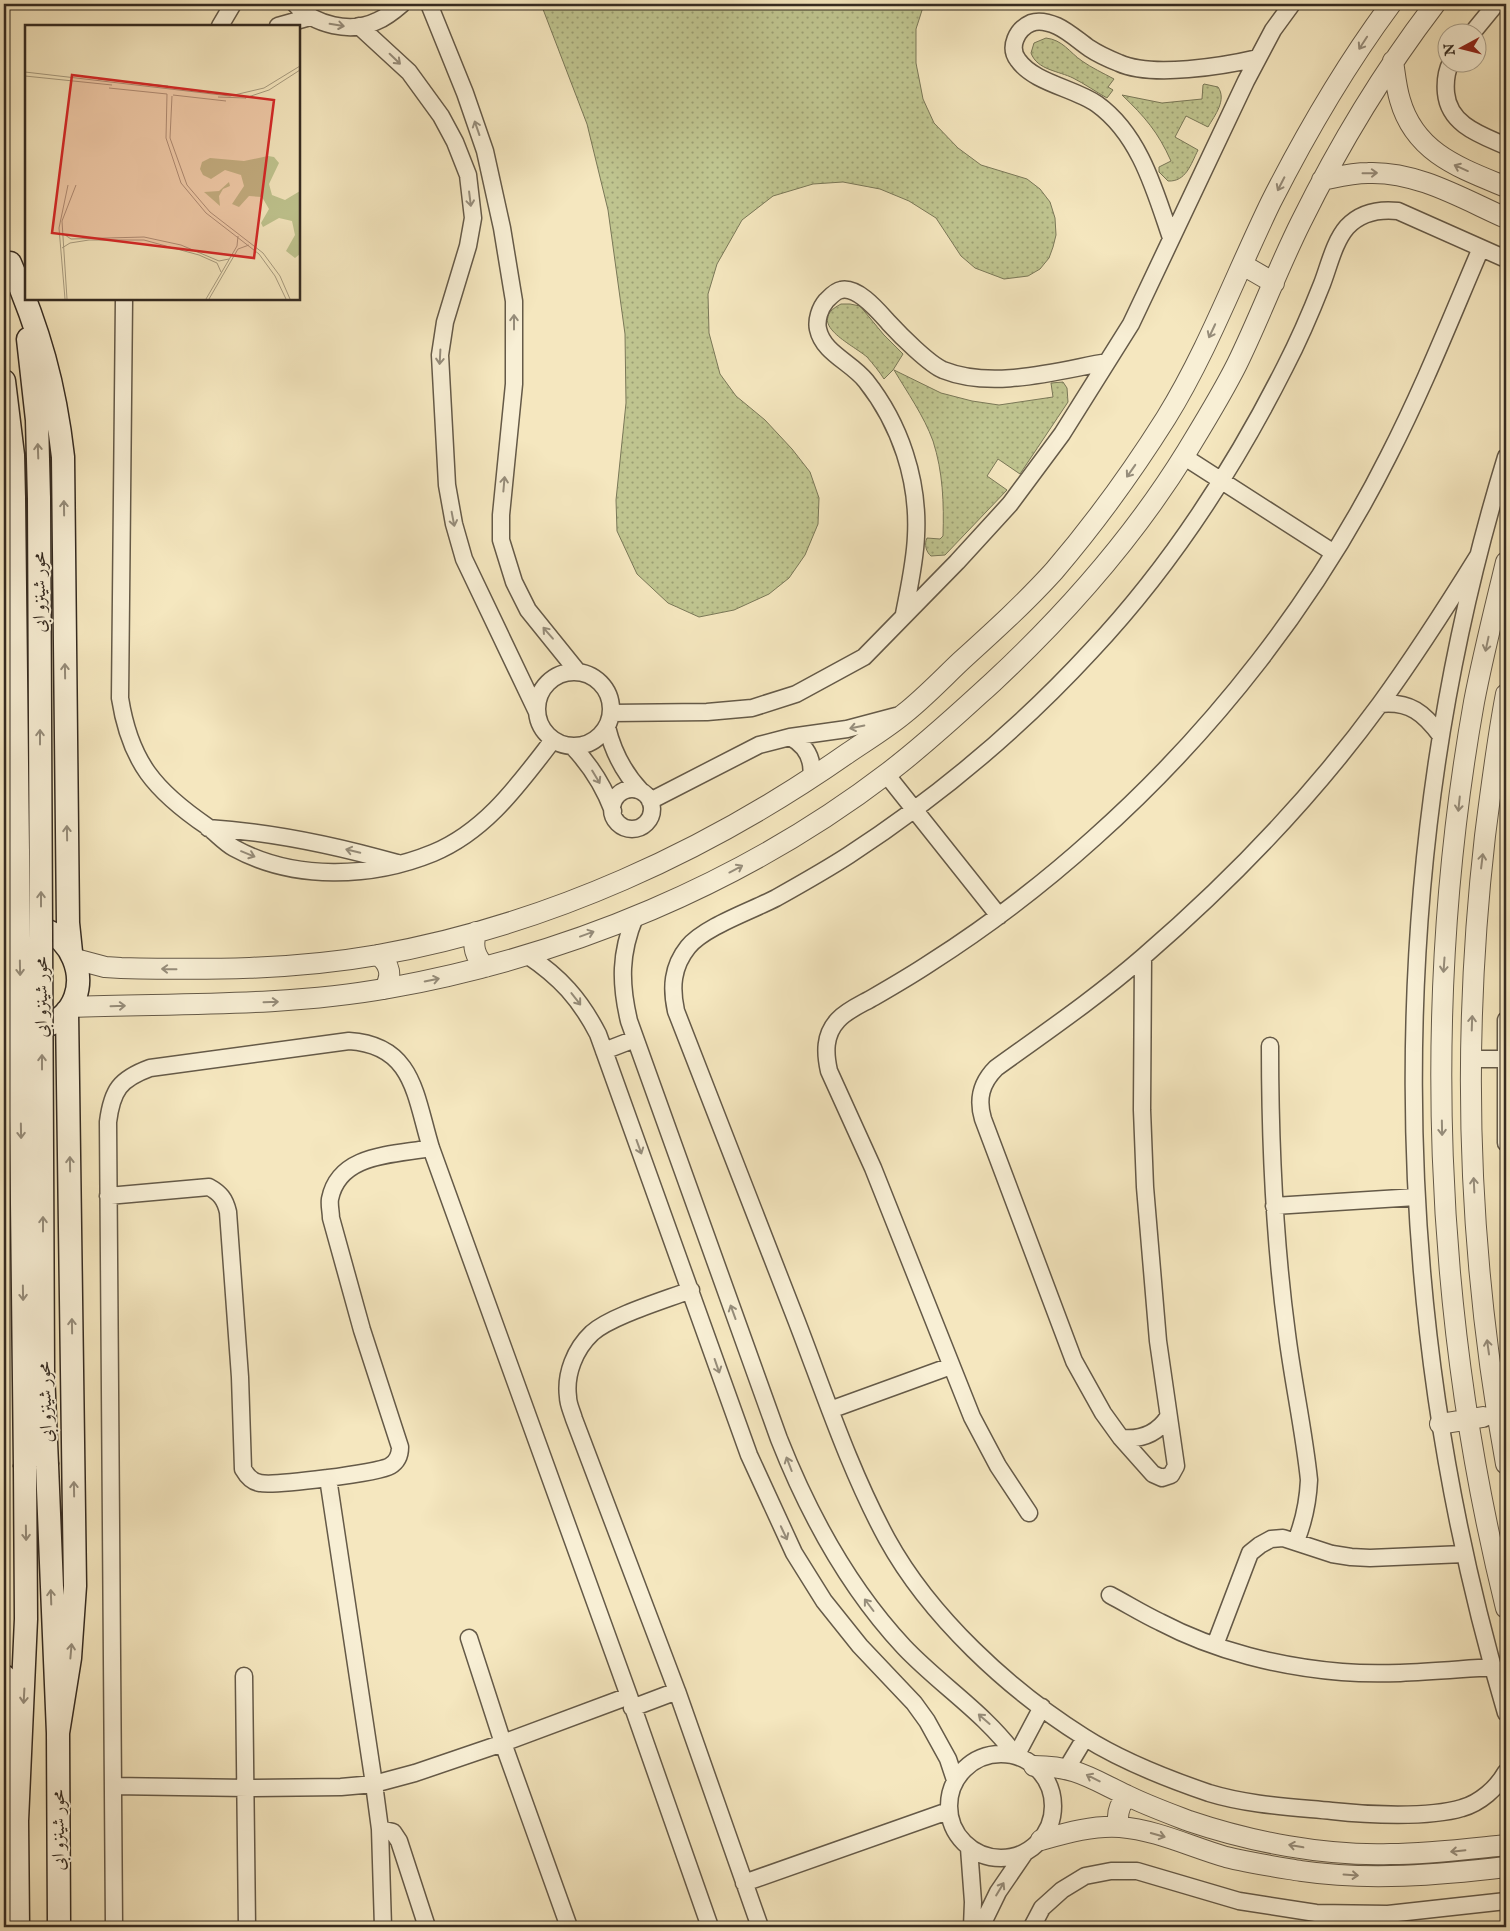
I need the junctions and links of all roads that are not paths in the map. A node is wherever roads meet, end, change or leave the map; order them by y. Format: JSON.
{"nodes":[{"id":1,"x":233,"y":4,"type":"edge"},
{"id":2,"x":295,"y":4,"type":"edge"},
{"id":3,"x":402,"y":4,"type":"edge"},
{"id":4,"x":430,"y":4,"type":"edge"},
{"id":5,"x":1292,"y":4,"type":"edge"},
{"id":6,"x":1391,"y":4,"type":"edge"},
{"id":7,"x":1435,"y":4,"type":"edge"},
{"id":8,"x":1496,"y":4,"type":"edge"},
{"id":9,"x":310,"y":17,"type":"junction"},
{"id":10,"x":1481,"y":22,"type":"edge"},
{"id":11,"x":221,"y":25,"type":"edge"},
{"id":12,"x":282,"y":25,"type":"edge"},
{"id":13,"x":359,"y":26,"type":"junction"},
{"id":14,"x":1258,"y":58,"type":"junction"},
{"id":15,"x":1393,"y":61,"type":"junction"},
{"id":16,"x":1447,"y":72,"type":"edge"},
{"id":17,"x":1506,"y":146,"type":"edge"},
{"id":18,"x":1322,"y":180,"type":"junction"},
{"id":19,"x":1506,"y":187,"type":"edge"},
{"id":20,"x":1506,"y":218,"type":"edge"},
{"id":21,"x":1171,"y":238,"type":"junction"},
{"id":22,"x":1481,"y":248,"type":"junction"},
{"id":23,"x":7,"y":253,"type":"edge"},
{"id":24,"x":1506,"y":259,"type":"edge"},
{"id":25,"x":1242,"y":265,"type":"junction"},
{"id":26,"x":1274,"y":282,"type":"junction"},
{"id":27,"x":25,"y":298,"type":"edge"},
{"id":28,"x":26,"y":300,"type":"edge"},
{"id":29,"x":124,"y":300,"type":"edge"},
{"id":30,"x":1107,"y":362,"type":"junction"},
{"id":31,"x":4,"y":381,"type":"edge"},
{"id":32,"x":1183,"y":456,"type":"junction"},
{"id":33,"x":1506,"y":457,"type":"edge"},
{"id":34,"x":1221,"y":482,"type":"junction"},
{"id":35,"x":1334,"y":553,"type":"junction"},
{"id":36,"x":1478,"y":556,"type":"junction"},
{"id":37,"x":1506,"y":562,"type":"edge"},
{"id":38,"x":904,"y":614,"type":"junction"},
{"id":39,"x":578,"y":672,"type":"junction"},
{"id":40,"x":1506,"y":694,"type":"edge"},
{"id":41,"x":1380,"y":704,"type":"junction"},
{"id":42,"x":537,"y":712,"type":"junction"},
{"id":43,"x":904,"y":714,"type":"junction"},
{"id":44,"x":609,"y":720,"type":"junction"},
{"id":45,"x":1441,"y":736,"type":"junction"},
{"id":46,"x":790,"y":737,"type":"junction"},
{"id":47,"x":553,"y":740,"type":"junction"},
{"id":48,"x":573,"y":747,"type":"junction"},
{"id":49,"x":886,"y":774,"type":"junction"},
{"id":50,"x":811,"y":779,"type":"junction"},
{"id":51,"x":646,"y":796,"type":"junction"},
{"id":52,"x":915,"y":810,"type":"junction"},
{"id":53,"x":612,"y":811,"type":"junction"},
{"id":54,"x":208,"y":828,"type":"junction"},
{"id":55,"x":400,"y":864,"type":"junction"},
{"id":56,"x":999,"y":916,"type":"junction"},
{"id":57,"x":635,"y":917,"type":"junction"},
{"id":58,"x":4,"y":932,"type":"edge"},
{"id":59,"x":476,"y":932,"type":"junction"},
{"id":60,"x":73,"y":955,"type":"junction"},
{"id":61,"x":378,"y":955,"type":"junction"},
{"id":62,"x":527,"y":955,"type":"junction"},
{"id":63,"x":1143,"y":957,"type":"junction"},
{"id":64,"x":485,"y":967,"type":"junction"},
{"id":65,"x":384,"y":989,"type":"junction"},
{"id":66,"x":68,"y":1009,"type":"junction"},
{"id":67,"x":1506,"y":1020,"type":"edge"},
{"id":68,"x":4,"y":1024,"type":"edge"},
{"id":69,"x":635,"y":1038,"type":"junction"},
{"id":70,"x":1270,"y":1046,"type":"dead end"},
{"id":71,"x":604,"y":1051,"type":"junction"},
{"id":72,"x":1471,"y":1058,"type":"junction"},
{"id":73,"x":1506,"y":1059,"type":"edge"},
{"id":74,"x":1506,"y":1143,"type":"edge"},
{"id":75,"x":430,"y":1148,"type":"junction"},
{"id":76,"x":108,"y":1196,"type":"junction"},
{"id":77,"x":1416,"y":1197,"type":"junction"},
{"id":78,"x":1274,"y":1206,"type":"junction"},
{"id":79,"x":691,"y":1290,"type":"junction"},
{"id":80,"x":951,"y":1366,"type":"junction"},
{"id":81,"x":830,"y":1410,"type":"junction"},
{"id":82,"x":1497,"y":1415,"type":"junction"},
{"id":83,"x":1168,"y":1417,"type":"junction"},
{"id":84,"x":1469,"y":1419,"type":"junction"},
{"id":85,"x":1440,"y":1424,"type":"junction"},
{"id":86,"x":1121,"y":1438,"type":"junction"},
{"id":87,"x":1506,"y":1464,"type":"edge"},
{"id":88,"x":328,"y":1478,"type":"junction"},
{"id":89,"x":1029,"y":1513,"type":"dead end"},
{"id":90,"x":1296,"y":1541,"type":"junction"},
{"id":91,"x":1464,"y":1554,"type":"junction"},
{"id":92,"x":1110,"y":1595,"type":"dead end"},
{"id":93,"x":1506,"y":1608,"type":"edge"},
{"id":94,"x":468,"y":1638,"type":"dead end"},
{"id":95,"x":1215,"y":1646,"type":"junction"},
{"id":96,"x":1493,"y":1667,"type":"junction"},
{"id":97,"x":4,"y":1676,"type":"edge"},
{"id":98,"x":244,"y":1676,"type":"dead end"},
{"id":99,"x":677,"y":1691,"type":"junction"},
{"id":100,"x":630,"y":1702,"type":"junction"},
{"id":101,"x":1042,"y":1707,"type":"junction"},
{"id":102,"x":1506,"y":1713,"type":"edge"},
{"id":103,"x":58,"y":1734,"type":"junction"},
{"id":104,"x":1085,"y":1738,"type":"junction"},
{"id":105,"x":503,"y":1743,"type":"junction"},
{"id":106,"x":1016,"y":1756,"type":"junction"},
{"id":107,"x":1034,"y":1766,"type":"junction"},
{"id":108,"x":19,"y":1768,"type":"junction"},
{"id":109,"x":1067,"y":1768,"type":"junction"},
{"id":110,"x":1506,"y":1772,"type":"edge"},
{"id":111,"x":955,"y":1780,"type":"junction"},
{"id":112,"x":374,"y":1784,"type":"junction"},
{"id":113,"x":113,"y":1786,"type":"junction"},
{"id":114,"x":247,"y":1788,"type":"junction"},
{"id":115,"x":1127,"y":1796,"type":"junction"},
{"id":116,"x":948,"y":1811,"type":"junction"},
{"id":117,"x":1119,"y":1827,"type":"junction"},
{"id":118,"x":380,"y":1830,"type":"junction"},
{"id":119,"x":1041,"y":1840,"type":"junction"},
{"id":120,"x":1503,"y":1843,"type":"edge"},
{"id":121,"x":969,"y":1848,"type":"junction"},
{"id":122,"x":1024,"y":1854,"type":"junction"},
{"id":123,"x":1506,"y":1867,"type":"edge"},
{"id":124,"x":744,"y":1883,"type":"junction"},
{"id":125,"x":1506,"y":1902,"type":"edge"},
{"id":126,"x":1356,"y":1921,"type":"edge"},
{"id":127,"x":18,"y":1927,"type":"edge"},
{"id":128,"x":59,"y":1927,"type":"edge"},
{"id":129,"x":114,"y":1927,"type":"edge"},
{"id":130,"x":248,"y":1927,"type":"edge"},
{"id":131,"x":383,"y":1927,"type":"edge"},
{"id":132,"x":427,"y":1927,"type":"edge"},
{"id":133,"x":569,"y":1927,"type":"edge"},
{"id":134,"x":710,"y":1927,"type":"edge"},
{"id":135,"x":760,"y":1927,"type":"edge"},
{"id":136,"x":972,"y":1927,"type":"edge"},
{"id":137,"x":981,"y":1927,"type":"edge"},
{"id":138,"x":1032,"y":1927,"type":"edge"}],
"edges":[{"from":1,"to":11,"type":"street"},
{"from":2,"to":9,"type":"street"},
{"from":3,"to":13,"type":"street"},
{"from":39,"to":4,"type":"street","one_way":true},
{"from":5,"to":14,"type":"street"},
{"from":6,"to":25,"type":"street","one_way":true},
{"from":7,"to":15,"type":"street"},
{"from":8,"to":10,"type":"street"},
{"from":9,"to":12,"type":"street"},
{"from":9,"to":13,"type":"street","one_way":true},
{"from":13,"to":42,"type":"street","one_way":true},
{"from":14,"to":21,"type":"street"},
{"from":14,"to":21,"type":"street"},
{"from":15,"to":18,"type":"street"},
{"from":19,"to":15,"type":"street","one_way":true},
{"from":16,"to":17,"type":"street"},
{"from":18,"to":20,"type":"street","one_way":true},
{"from":18,"to":26,"type":"street"},
{"from":21,"to":30,"type":"street"},
{"from":22,"to":24,"type":"street"},
{"from":22,"to":34,"type":"street"},
{"from":22,"to":35,"type":"street"},
{"from":27,"to":23,"type":"main road","name":"محور شينزو ابى","one_way":true},
{"from":103,"to":23,"type":"main road","name":"محور شينزو ابى","one_way":true,"bridge":true},
{"from":25,"to":26,"type":"street"},
{"from":25,"to":43,"type":"street","one_way":true},
{"from":26,"to":32,"type":"street"},
{"from":60,"to":28,"type":"main road","name":"محور شينزو ابى","one_way":true},
{"from":29,"to":54,"type":"street"},
{"from":30,"to":38,"type":"street"},
{"from":30,"to":38,"type":"street"},
{"from":31,"to":108,"type":"main road","name":"محور شينزو ابى","one_way":true,"bridge":true},
{"from":32,"to":34,"type":"street"},
{"from":32,"to":49,"type":"street"},
{"from":33,"to":36,"type":"street"},
{"from":34,"to":35,"type":"street"},
{"from":34,"to":52,"type":"street"},
{"from":35,"to":56,"type":"street"},
{"from":36,"to":41,"type":"street"},
{"from":36,"to":45,"type":"street"},
{"from":37,"to":84,"type":"street","one_way":true},
{"from":38,"to":44,"type":"street"},
{"from":39,"to":42,"type":"street"},
{"from":39,"to":44,"type":"street"},
{"from":72,"to":40,"type":"street","one_way":true},
{"from":41,"to":45,"type":"street"},
{"from":41,"to":63,"type":"street"},
{"from":42,"to":47,"type":"street"},
{"from":43,"to":46,"type":"street","one_way":true},
{"from":43,"to":50,"type":"street"},
{"from":44,"to":48,"type":"street"},
{"from":44,"to":51,"type":"street"},
{"from":45,"to":77,"type":"street"},
{"from":46,"to":50,"type":"street"},
{"from":46,"to":51,"type":"street"},
{"from":47,"to":48,"type":"street"},
{"from":47,"to":55,"type":"street"},
{"from":48,"to":53,"type":"street","one_way":true},
{"from":49,"to":52,"type":"street"},
{"from":57,"to":49,"type":"street","one_way":true},
{"from":50,"to":59,"type":"street"},
{"from":51,"to":53,"type":"street"},
{"from":51,"to":53,"type":"street"},
{"from":52,"to":56,"type":"street"},
{"from":52,"to":81,"type":"street"},
{"from":55,"to":54,"type":"street","one_way":true},
{"from":54,"to":55,"type":"street","one_way":true},
{"from":56,"to":80,"type":"street"},
{"from":62,"to":57,"type":"street","one_way":true},
{"from":57,"to":69,"type":"street"},
{"from":58,"to":60,"type":"main road"},
{"from":59,"to":61,"type":"street"},
{"from":59,"to":64,"type":"street"},
{"from":61,"to":60,"type":"street","one_way":true},
{"from":60,"to":66,"type":"main road","name":"محور شينزو ابى"},
{"from":61,"to":65,"type":"street"},
{"from":62,"to":64,"type":"street"},
{"from":62,"to":71,"type":"street","one_way":true},
{"from":63,"to":83,"type":"street"},
{"from":63,"to":86,"type":"street"},
{"from":65,"to":64,"type":"street","one_way":true},
{"from":66,"to":65,"type":"street","one_way":true},
{"from":66,"to":68,"type":"main road"},
{"from":103,"to":66,"type":"main road","name":"محور شينزو ابى","one_way":true},
{"from":67,"to":73,"type":"street"},
{"from":69,"to":71,"type":"street"},
{"from":106,"to":69,"type":"street","one_way":true},
{"from":70,"to":78,"type":"street"},
{"from":71,"to":79,"type":"street","one_way":true},
{"from":72,"to":73,"type":"street"},
{"from":82,"to":72,"type":"street","one_way":true},
{"from":73,"to":74,"type":"street"},
{"from":75,"to":76,"type":"street"},
{"from":75,"to":88,"type":"street"},
{"from":75,"to":100,"type":"street"},
{"from":76,"to":88,"type":"street"},
{"from":76,"to":113,"type":"street"},
{"from":77,"to":78,"type":"street"},
{"from":77,"to":85,"type":"street"},
{"from":78,"to":90,"type":"street"},
{"from":79,"to":99,"type":"street"},
{"from":79,"to":111,"type":"street","one_way":true},
{"from":80,"to":81,"type":"street"},
{"from":80,"to":89,"type":"street"},
{"from":81,"to":101,"type":"street"},
{"from":82,"to":84,"type":"street"},
{"from":82,"to":87,"type":"street"},
{"from":83,"to":86,"type":"street"},
{"from":83,"to":86,"type":"street"},
{"from":84,"to":85,"type":"street"},
{"from":84,"to":93,"type":"street"},
{"from":85,"to":91,"type":"street"},
{"from":88,"to":112,"type":"street"},
{"from":90,"to":91,"type":"street"},
{"from":90,"to":95,"type":"street"},
{"from":91,"to":96,"type":"street"},
{"from":92,"to":95,"type":"street"},
{"from":94,"to":105,"type":"street"},
{"from":95,"to":96,"type":"street"},
{"from":96,"to":102,"type":"street"},
{"from":97,"to":108,"type":"main road","name":"محور شينزو ابى"},
{"from":98,"to":114,"type":"street"},
{"from":99,"to":100,"type":"street"},
{"from":99,"to":124,"type":"street"},
{"from":100,"to":105,"type":"street"},
{"from":100,"to":134,"type":"street"},
{"from":101,"to":104,"type":"street"},
{"from":101,"to":106,"type":"street"},
{"from":103,"to":128,"type":"main road","name":"محور شينزو ابى"},
{"from":104,"to":109,"type":"street"},
{"from":104,"to":110,"type":"street"},
{"from":105,"to":112,"type":"street"},
{"from":105,"to":133,"type":"street"},
{"from":106,"to":107,"type":"street"},
{"from":106,"to":111,"type":"street"},
{"from":107,"to":109,"type":"street"},
{"from":107,"to":119,"type":"street"},
{"from":108,"to":127,"type":"main road","name":"محور شينزو ابى"},
{"from":115,"to":109,"type":"street","one_way":true},
{"from":111,"to":116,"type":"street"},
{"from":112,"to":114,"type":"street"},
{"from":112,"to":118,"type":"street"},
{"from":113,"to":114,"type":"street"},
{"from":113,"to":129,"type":"street"},
{"from":114,"to":130,"type":"street"},
{"from":115,"to":117,"type":"street"},
{"from":120,"to":115,"type":"street","one_way":true},
{"from":116,"to":121,"type":"street"},
{"from":116,"to":124,"type":"street"},
{"from":117,"to":119,"type":"street"},
{"from":117,"to":123,"type":"street","one_way":true},
{"from":118,"to":131,"type":"street"},
{"from":118,"to":132,"type":"street"},
{"from":119,"to":122,"type":"street"},
{"from":121,"to":122,"type":"street"},
{"from":121,"to":136,"type":"street"},
{"from":137,"to":122,"type":"street","one_way":true},
{"from":124,"to":135,"type":"street"},
{"from":125,"to":126,"type":"street"},
{"from":126,"to":138,"type":"street"}]}
